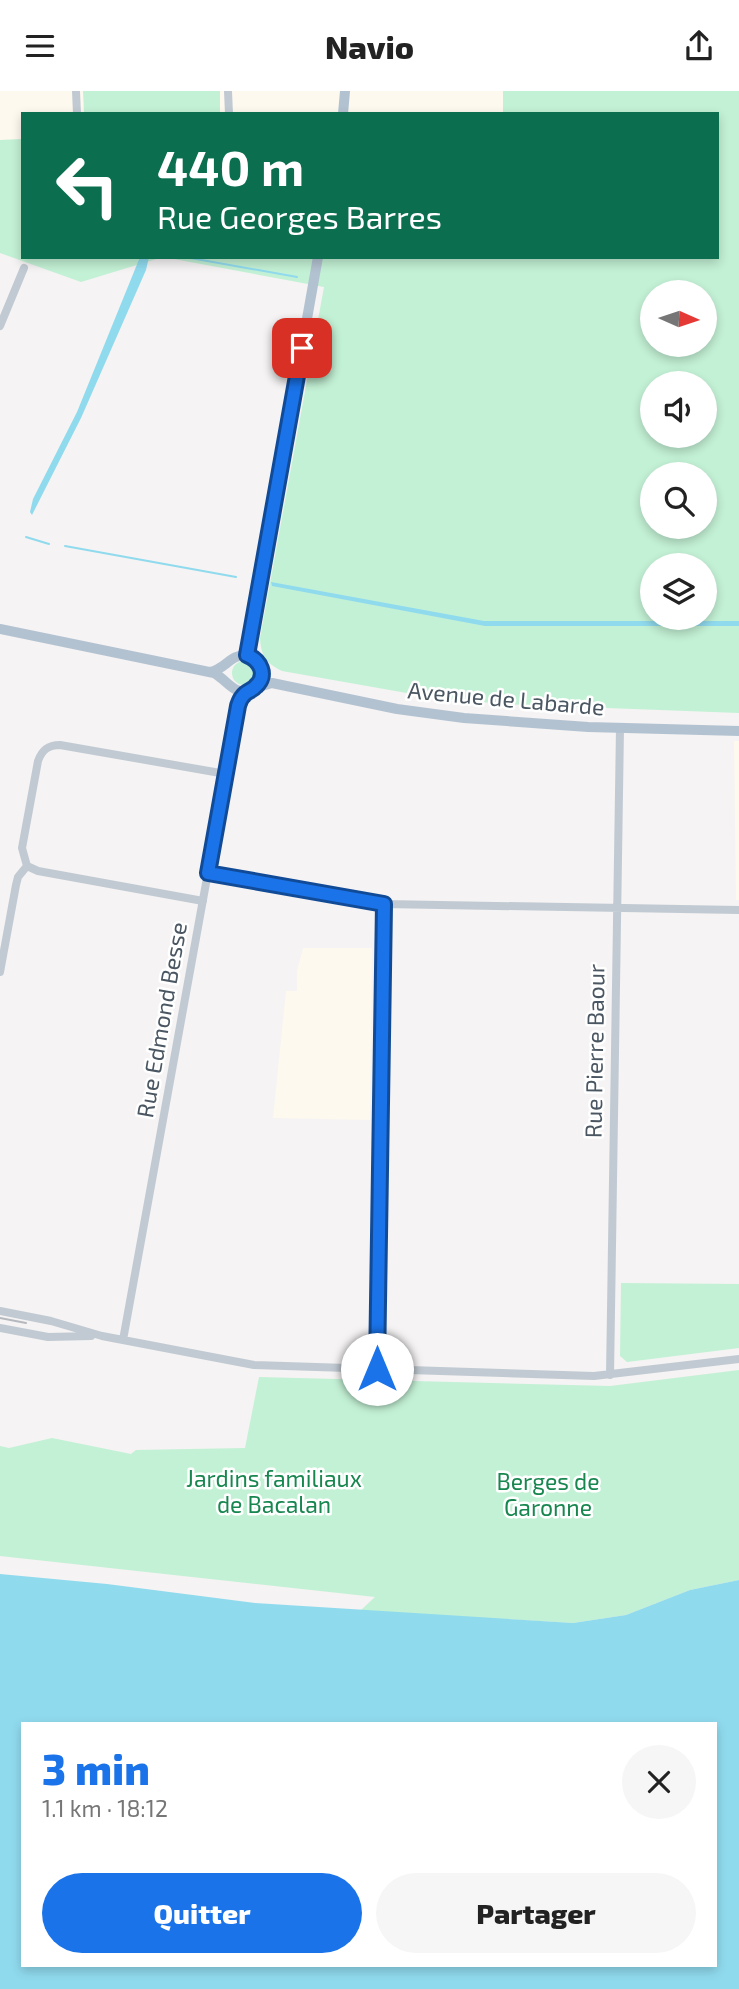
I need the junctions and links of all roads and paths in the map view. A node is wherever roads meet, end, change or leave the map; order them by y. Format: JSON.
{"nodes":[{"id":1,"x":76,"y":91,"type":"edge"},
{"id":2,"x":228,"y":91,"type":"edge"},
{"id":3,"x":345,"y":91,"type":"edge"},
{"id":4,"x":77,"y":112,"type":"edge"},
{"id":5,"x":229,"y":112,"type":"edge"},
{"id":6,"x":343,"y":112,"type":"edge"},
{"id":7,"x":318,"y":259,"type":"edge"},
{"id":8,"x":24,"y":268,"type":"dead end"},
{"id":9,"x":0,"y":326,"type":"edge"},
{"id":10,"x":0,"y":629,"type":"edge"},
{"id":11,"x":247,"y":655,"type":"junction"},
{"id":12,"x":226,"y":664,"type":"junction"},
{"id":13,"x":262,"y":671,"type":"junction"},
{"id":14,"x":210,"y":672,"type":"junction"},
{"id":15,"x":272,"y":683,"type":"junction"},
{"id":16,"x":229,"y":685,"type":"junction"},
{"id":17,"x":250,"y":690,"type":"junction"},
{"id":18,"x":238,"y":706,"type":"junction"},
{"id":19,"x":620,"y":728,"type":"junction"},
{"id":20,"x":739,"y":731,"type":"edge"},
{"id":21,"x":226,"y":774,"type":"junction"},
{"id":22,"x":27,"y":866,"type":"junction"},
{"id":23,"x":208,"y":873,"type":"junction"},
{"id":24,"x":203,"y":901,"type":"junction"},
{"id":25,"x":384,"y":904,"type":"junction"},
{"id":26,"x":617,"y":908,"type":"junction"},
{"id":27,"x":739,"y":910,"type":"edge"},
{"id":28,"x":0,"y":972,"type":"edge"},
{"id":29,"x":0,"y":1311,"type":"edge"},
{"id":30,"x":0,"y":1328,"type":"edge"},
{"id":31,"x":102,"y":1336,"type":"junction"},
{"id":32,"x":124,"y":1340,"type":"junction"},
{"id":33,"x":739,"y":1359,"type":"edge"},
{"id":34,"x":377,"y":1369,"type":"junction"},
{"id":35,"x":610,"y":1375,"type":"junction"}],
"edges":[{"from":1,"to":4,"type":"street"},
{"from":2,"to":5,"type":"street"},
{"from":3,"to":6,"type":"main road"},
{"from":7,"to":11,"type":"main road"},
{"from":8,"to":9,"type":"street"},
{"from":10,"to":14,"type":"main road"},
{"from":11,"to":12,"type":"main road"},
{"from":11,"to":13,"type":"main road"},
{"from":12,"to":14,"type":"main road"},
{"from":12,"to":16,"type":"main road"},
{"from":13,"to":15,"type":"main road"},
{"from":13,"to":17,"type":"main road"},
{"from":14,"to":16,"type":"main road"},
{"from":15,"to":17,"type":"main road","name":"Avenue de Labarde"},
{"from":15,"to":19,"type":"main road","name":"Avenue de Labarde"},
{"from":16,"to":17,"type":"main road"},
{"from":16,"to":18,"type":"street","name":"Rue Edmond Besse"},
{"from":17,"to":18,"type":"street","name":"Rue Edmond Besse"},
{"from":18,"to":21,"type":"street","name":"Rue Edmond Besse"},
{"from":19,"to":20,"type":"main road","name":"Avenue de Labarde"},
{"from":19,"to":26,"type":"street","name":"Rue Pierre Baour"},
{"from":21,"to":22,"type":"street"},
{"from":21,"to":23,"type":"street","name":"Rue Edmond Besse"},
{"from":22,"to":24,"type":"street"},
{"from":22,"to":28,"type":"street"},
{"from":23,"to":24,"type":"street","name":"Rue Edmond Besse"},
{"from":23,"to":25,"type":"street"},
{"from":24,"to":32,"type":"street","name":"Rue Edmond Besse"},
{"from":25,"to":26,"type":"street"},
{"from":25,"to":34,"type":"street"},
{"from":26,"to":27,"type":"street"},
{"from":26,"to":35,"type":"street","name":"Rue Pierre Baour"},
{"from":29,"to":31,"type":"street"},
{"from":30,"to":31,"type":"street"},
{"from":31,"to":32,"type":"street"},
{"from":32,"to":34,"type":"street"},
{"from":33,"to":35,"type":"street"},
{"from":34,"to":35,"type":"street"}]}
